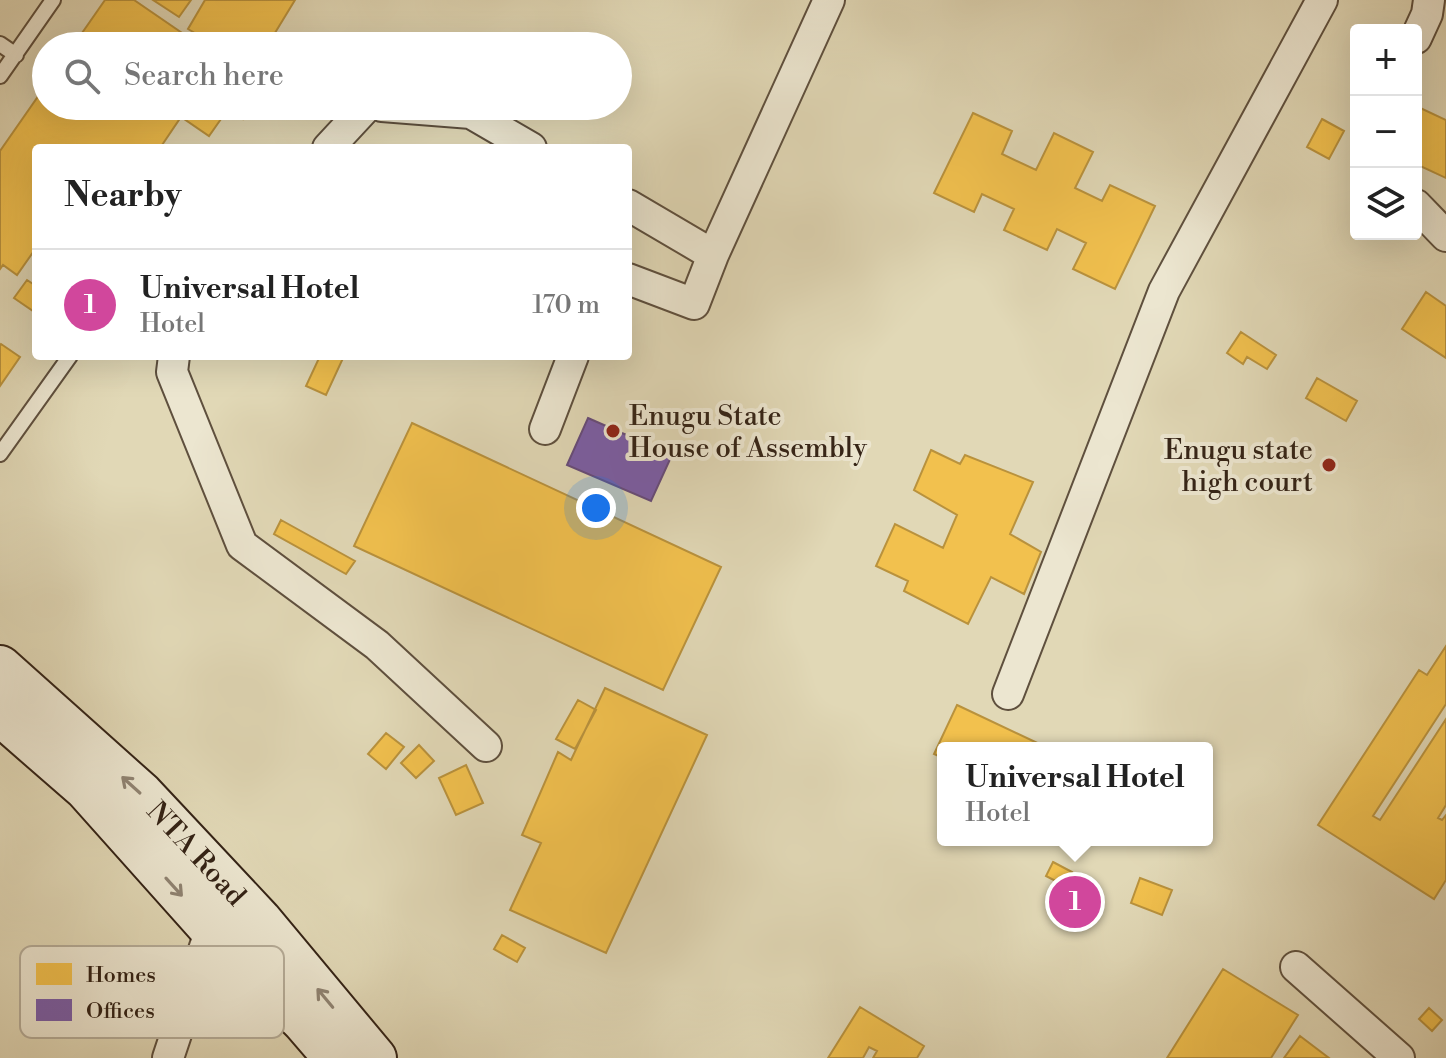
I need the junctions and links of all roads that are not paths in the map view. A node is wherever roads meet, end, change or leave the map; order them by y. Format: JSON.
{"nodes":[{"id":1,"x":53,"y":0,"type":"edge"},
{"id":2,"x":829,"y":0,"type":"edge"},
{"id":3,"x":1322,"y":0,"type":"edge"},
{"id":4,"x":1429,"y":0,"type":"edge"},
{"id":5,"x":1422,"y":25,"type":"edge"},
{"id":6,"x":0,"y":44,"type":"edge"},
{"id":7,"x":16,"y":55,"type":"junction"},
{"id":8,"x":0,"y":76,"type":"edge"},
{"id":9,"x":354,"y":120,"type":"edge"},
{"id":10,"x":483,"y":120,"type":"edge"},
{"id":11,"x":332,"y":144,"type":"edge"},
{"id":12,"x":524,"y":144,"type":"edge"},
{"id":13,"x":632,"y":207,"type":"edge"},
{"id":14,"x":1422,"y":211,"type":"edge"},
{"id":15,"x":1446,"y":236,"type":"edge"},
{"id":16,"x":713,"y":255,"type":"junction"},
{"id":17,"x":632,"y":281,"type":"edge"},
{"id":18,"x":67,"y":360,"type":"edge"},
{"id":19,"x":174,"y":360,"type":"edge"},
{"id":20,"x":571,"y":360,"type":"edge"},
{"id":21,"x":545,"y":429,"type":"dead end"},
{"id":22,"x":0,"y":454,"type":"edge"},
{"id":23,"x":0,"y":667,"type":"edge"},
{"id":24,"x":1008,"y":694,"type":"dead end"},
{"id":25,"x":0,"y":714,"type":"edge"},
{"id":26,"x":486,"y":746,"type":"dead end"},
{"id":27,"x":211,"y":929,"type":"junction"},
{"id":28,"x":205,"y":946,"type":"edge"},
{"id":29,"x":228,"y":946,"type":"edge"},
{"id":30,"x":282,"y":946,"type":"edge"},
{"id":31,"x":284,"y":949,"type":"edge"},
{"id":32,"x":1296,"y":967,"type":"dead end"},
{"id":33,"x":284,"y":1002,"type":"edge"},
{"id":34,"x":175,"y":1038,"type":"edge"},
{"id":35,"x":168,"y":1058,"type":"edge"},
{"id":36,"x":335,"y":1058,"type":"edge"},
{"id":37,"x":375,"y":1058,"type":"edge"},
{"id":38,"x":1399,"y":1058,"type":"edge"}],
"edges":[{"from":1,"to":7,"type":"lane"},
{"from":2,"to":16,"type":"street"},
{"from":3,"to":24,"type":"street"},
{"from":4,"to":5,"type":"street"},
{"from":6,"to":7,"type":"lane"},
{"from":7,"to":8,"type":"lane"},
{"from":9,"to":11,"type":"street"},
{"from":10,"to":12,"type":"street"},
{"from":13,"to":16,"type":"street"},
{"from":14,"to":15,"type":"street"},
{"from":16,"to":17,"type":"street"},
{"from":18,"to":22,"type":"lane"},
{"from":19,"to":26,"type":"street"},
{"from":20,"to":21,"type":"street"},
{"from":30,"to":23,"type":"main road","name":"NTA Road","one_way":true},
{"from":25,"to":27,"type":"main road","name":"NTA Road","one_way":true},
{"from":27,"to":28,"type":"street"},
{"from":27,"to":29,"type":"main road","name":"NTA Road"},
{"from":37,"to":31,"type":"main road","name":"NTA Road","one_way":true},
{"from":32,"to":38,"type":"street"},
{"from":33,"to":36,"type":"main road","name":"NTA Road"},
{"from":34,"to":35,"type":"street"}]}
